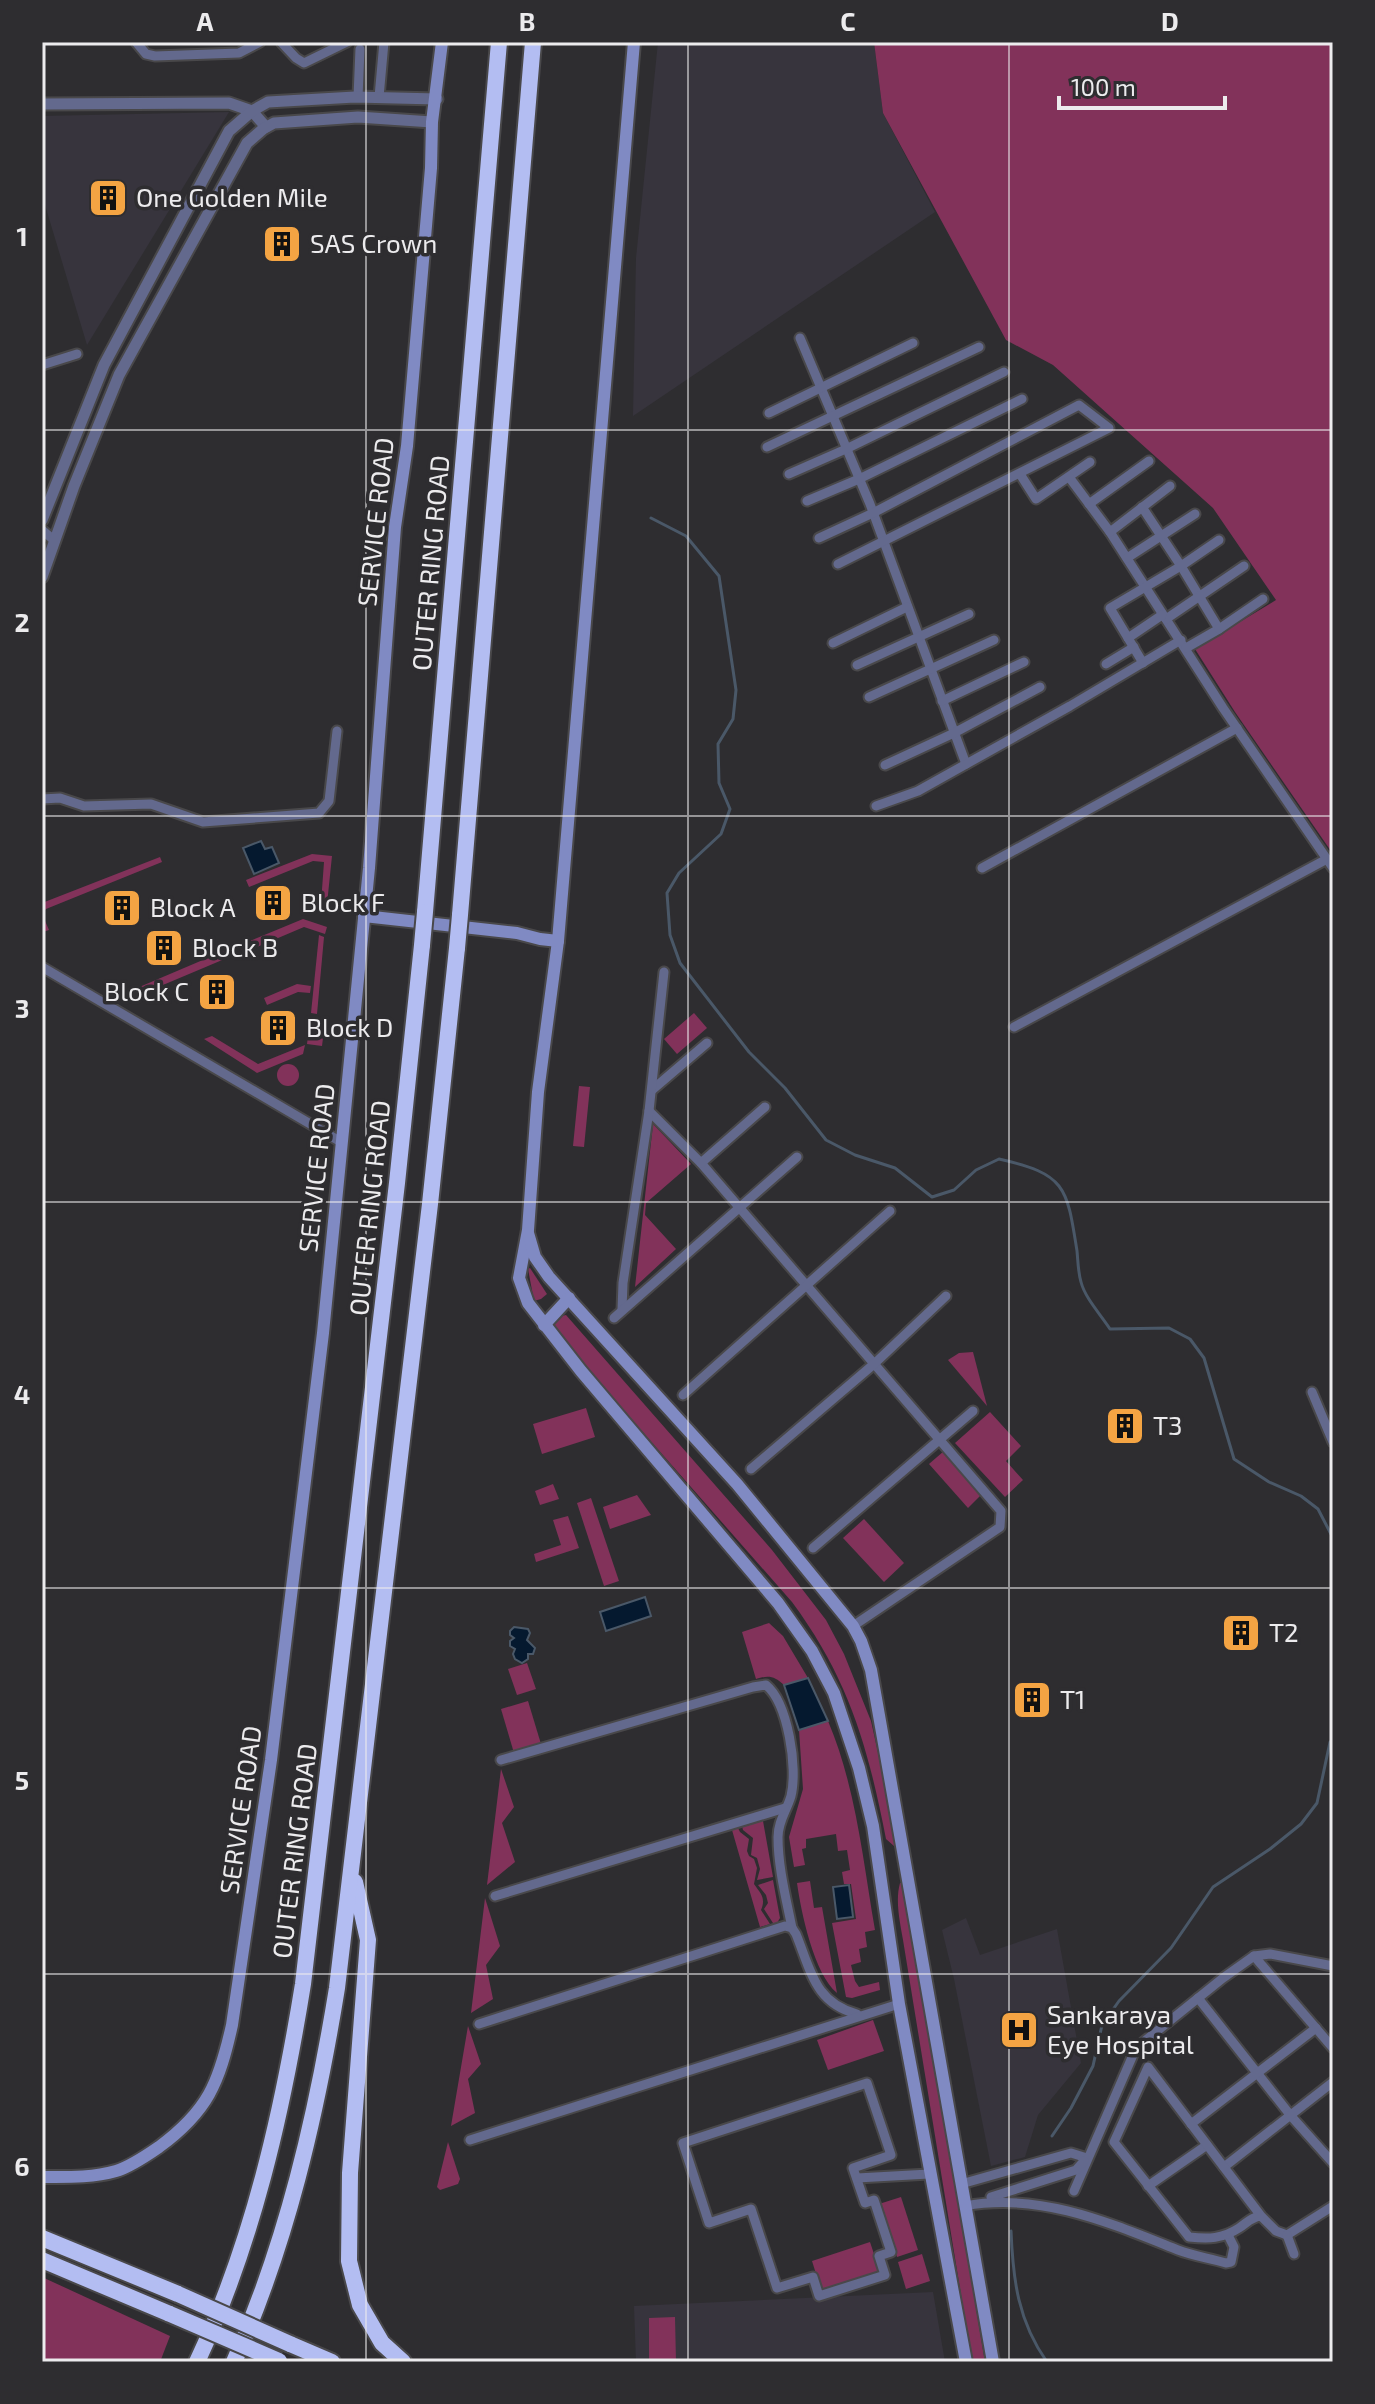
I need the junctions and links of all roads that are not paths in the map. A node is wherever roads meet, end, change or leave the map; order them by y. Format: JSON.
{"nodes":[{"id":1,"x":136,"y":42,"type":"edge"},
{"id":2,"x":260,"y":42,"type":"edge"},
{"id":3,"x":281,"y":42,"type":"edge"},
{"id":4,"x":347,"y":42,"type":"edge"},
{"id":5,"x":384,"y":42,"type":"edge"},
{"id":6,"x":442,"y":42,"type":"edge"},
{"id":7,"x":499,"y":42,"type":"edge"},
{"id":8,"x":533,"y":42,"type":"edge"},
{"id":9,"x":634,"y":42,"type":"edge"},
{"id":10,"x":360,"y":49,"type":"dead end"},
{"id":11,"x":358,"y":97,"type":"junction"},
{"id":12,"x":379,"y":97,"type":"junction"},
{"id":13,"x":437,"y":99,"type":"junction"},
{"id":14,"x":42,"y":104,"type":"edge"},
{"id":15,"x":252,"y":111,"type":"junction"},
{"id":16,"x":432,"y":122,"type":"junction"},
{"id":17,"x":266,"y":127,"type":"junction"},
{"id":18,"x":800,"y":338,"type":"dead end"},
{"id":19,"x":913,"y":343,"type":"dead end"},
{"id":20,"x":979,"y":347,"type":"dead end"},
{"id":21,"x":77,"y":354,"type":"dead end"},
{"id":22,"x":42,"y":365,"type":"edge"},
{"id":23,"x":1004,"y":372,"type":"dead end"},
{"id":24,"x":822,"y":389,"type":"junction"},
{"id":25,"x":1022,"y":399,"type":"dead end"},
{"id":26,"x":769,"y":413,"type":"dead end"},
{"id":27,"x":832,"y":415,"type":"junction"},
{"id":28,"x":767,"y":447,"type":"dead end"},
{"id":29,"x":846,"y":449,"type":"junction"},
{"id":30,"x":1149,"y":461,"type":"dead end"},
{"id":31,"x":1090,"y":462,"type":"dead end"},
{"id":32,"x":789,"y":474,"type":"dead end"},
{"id":33,"x":1020,"y":474,"type":"junction"},
{"id":34,"x":1069,"y":477,"type":"junction"},
{"id":35,"x":859,"y":479,"type":"junction"},
{"id":36,"x":1170,"y":486,"type":"dead end"},
{"id":37,"x":807,"y":501,"type":"dead end"},
{"id":38,"x":1089,"y":504,"type":"junction"},
{"id":39,"x":1142,"y":507,"type":"junction"},
{"id":40,"x":873,"y":513,"type":"junction"},
{"id":41,"x":1195,"y":514,"type":"dead end"},
{"id":42,"x":42,"y":520,"type":"edge"},
{"id":43,"x":42,"y":530,"type":"edge"},
{"id":44,"x":1110,"y":532,"type":"junction"},
{"id":45,"x":1161,"y":536,"type":"junction"},
{"id":46,"x":819,"y":538,"type":"dead end"},
{"id":47,"x":1219,"y":540,"type":"dead end"},
{"id":48,"x":55,"y":541,"type":"junction"},
{"id":49,"x":883,"y":542,"type":"junction"},
{"id":50,"x":1127,"y":558,"type":"junction"},
{"id":51,"x":838,"y":564,"type":"dead end"},
{"id":52,"x":1181,"y":566,"type":"junction"},
{"id":53,"x":1244,"y":566,"type":"dead end"},
{"id":54,"x":42,"y":577,"type":"edge"},
{"id":55,"x":1145,"y":587,"type":"junction"},
{"id":56,"x":1198,"y":597,"type":"junction"},
{"id":57,"x":1263,"y":599,"type":"dead end"},
{"id":58,"x":907,"y":607,"type":"junction"},
{"id":59,"x":969,"y":614,"type":"dead end"},
{"id":60,"x":1164,"y":617,"type":"junction"},
{"id":61,"x":1219,"y":629,"type":"junction"},
{"id":62,"x":918,"y":637,"type":"junction"},
{"id":63,"x":1128,"y":638,"type":"junction"},
{"id":64,"x":994,"y":640,"type":"dead end"},
{"id":65,"x":833,"y":643,"type":"dead end"},
{"id":66,"x":1183,"y":644,"type":"junction"},
{"id":67,"x":1134,"y":647,"type":"junction"},
{"id":68,"x":1024,"y":662,"type":"dead end"},
{"id":69,"x":1143,"y":663,"type":"junction"},
{"id":70,"x":1106,"y":664,"type":"dead end"},
{"id":71,"x":857,"y":665,"type":"dead end"},
{"id":72,"x":931,"y":669,"type":"junction"},
{"id":73,"x":1040,"y":687,"type":"dead end"},
{"id":74,"x":869,"y":697,"type":"dead end"},
{"id":75,"x":942,"y":701,"type":"junction"},
{"id":76,"x":1237,"y":728,"type":"junction"},
{"id":77,"x":337,"y":731,"type":"dead end"},
{"id":78,"x":954,"y":733,"type":"junction"},
{"id":79,"x":966,"y":764,"type":"junction"},
{"id":80,"x":885,"y":765,"type":"dead end"},
{"id":81,"x":42,"y":799,"type":"edge"},
{"id":82,"x":876,"y":806,"type":"dead end"},
{"id":83,"x":1330,"y":863,"type":"edge"},
{"id":84,"x":982,"y":868,"type":"dead end"},
{"id":85,"x":364,"y":916,"type":"junction"},
{"id":86,"x":558,"y":941,"type":"junction"},
{"id":87,"x":42,"y":967,"type":"edge"},
{"id":88,"x":664,"y":972,"type":"dead end"},
{"id":89,"x":1014,"y":1027,"type":"dead end"},
{"id":90,"x":707,"y":1043,"type":"dead end"},
{"id":91,"x":652,"y":1090,"type":"junction"},
{"id":92,"x":765,"y":1107,"type":"dead end"},
{"id":93,"x":649,"y":1111,"type":"junction"},
{"id":94,"x":341,"y":1142,"type":"junction"},
{"id":95,"x":797,"y":1157,"type":"dead end"},
{"id":96,"x":701,"y":1163,"type":"junction"},
{"id":97,"x":740,"y":1208,"type":"junction"},
{"id":98,"x":890,"y":1211,"type":"dead end"},
{"id":99,"x":528,"y":1230,"type":"junction"},
{"id":100,"x":807,"y":1284,"type":"junction"},
{"id":101,"x":946,"y":1296,"type":"dead end"},
{"id":102,"x":569,"y":1298,"type":"junction"},
{"id":103,"x":622,"y":1310,"type":"junction"},
{"id":104,"x":614,"y":1318,"type":"dead end"},
{"id":105,"x":544,"y":1325,"type":"junction"},
{"id":106,"x":874,"y":1364,"type":"junction"},
{"id":107,"x":1312,"y":1392,"type":"dead end"},
{"id":108,"x":683,"y":1395,"type":"dead end"},
{"id":109,"x":973,"y":1411,"type":"dead end"},
{"id":110,"x":940,"y":1439,"type":"junction"},
{"id":111,"x":1333,"y":1442,"type":"edge"},
{"id":112,"x":751,"y":1469,"type":"dead end"},
{"id":113,"x":813,"y":1548,"type":"dead end"},
{"id":114,"x":853,"y":1626,"type":"junction"},
{"id":115,"x":501,"y":1760,"type":"dead end"},
{"id":116,"x":785,"y":1808,"type":"junction"},
{"id":117,"x":905,"y":1865,"type":"junction"},
{"id":118,"x":352,"y":1868,"type":"junction"},
{"id":119,"x":880,"y":1868,"type":"junction"},
{"id":120,"x":495,"y":1896,"type":"dead end"},
{"id":121,"x":792,"y":1928,"type":"junction"},
{"id":122,"x":1254,"y":1956,"type":"junction"},
{"id":123,"x":1333,"y":1966,"type":"edge"},
{"id":124,"x":1198,"y":1998,"type":"junction"},
{"id":125,"x":899,"y":2004,"type":"junction"},
{"id":126,"x":861,"y":2015,"type":"junction"},
{"id":127,"x":479,"y":2024,"type":"dead end"},
{"id":128,"x":1316,"y":2028,"type":"junction"},
{"id":129,"x":1136,"y":2048,"type":"junction"},
{"id":130,"x":1333,"y":2048,"type":"edge"},
{"id":131,"x":1148,"y":2067,"type":"junction"},
{"id":132,"x":1258,"y":2074,"type":"junction"},
{"id":133,"x":1333,"y":2082,"type":"edge"},
{"id":134,"x":1291,"y":2116,"type":"junction"},
{"id":135,"x":1191,"y":2124,"type":"junction"},
{"id":136,"x":470,"y":2140,"type":"dead end"},
{"id":137,"x":1207,"y":2145,"type":"junction"},
{"id":138,"x":1062,"y":2155,"type":"junction"},
{"id":139,"x":1087,"y":2158,"type":"junction"},
{"id":140,"x":1333,"y":2163,"type":"edge"},
{"id":141,"x":1224,"y":2167,"type":"junction"},
{"id":142,"x":1068,"y":2173,"type":"junction"},
{"id":143,"x":929,"y":2174,"type":"junction"},
{"id":144,"x":42,"y":2177,"type":"edge"},
{"id":145,"x":857,"y":2178,"type":"junction"},
{"id":146,"x":961,"y":2184,"type":"junction"},
{"id":147,"x":1148,"y":2186,"type":"junction"},
{"id":148,"x":1074,"y":2191,"type":"dead end"},
{"id":149,"x":965,"y":2203,"type":"junction"},
{"id":150,"x":1333,"y":2206,"type":"edge"},
{"id":151,"x":1261,"y":2216,"type":"junction"},
{"id":152,"x":1228,"y":2235,"type":"junction"},
{"id":153,"x":1287,"y":2235,"type":"junction"},
{"id":154,"x":42,"y":2238,"type":"edge"},
{"id":155,"x":1294,"y":2254,"type":"dead end"},
{"id":156,"x":42,"y":2260,"type":"edge"},
{"id":157,"x":197,"y":2362,"type":"edge"},
{"id":158,"x":234,"y":2362,"type":"edge"},
{"id":159,"x":280,"y":2362,"type":"edge"},
{"id":160,"x":332,"y":2362,"type":"edge"},
{"id":161,"x":403,"y":2362,"type":"edge"},
{"id":162,"x":966,"y":2362,"type":"edge"},
{"id":163,"x":993,"y":2362,"type":"edge"}],
"edges":[{"from":1,"to":2,"type":"street"},
{"from":3,"to":4,"type":"street"},
{"from":5,"to":12,"type":"street"},
{"from":6,"to":13,"type":"main road","name":"SERVICE ROAD"},
{"from":7,"to":157,"type":"highway","name":"OUTER RING ROAD","bridge":true},
{"from":8,"to":118,"type":"highway","bridge":true},
{"from":9,"to":86,"type":"main road"},
{"from":10,"to":11,"type":"street"},
{"from":11,"to":12,"type":"street"},
{"from":11,"to":15,"type":"street"},
{"from":12,"to":13,"type":"street"},
{"from":13,"to":16,"type":"main road","name":"SERVICE ROAD"},
{"from":14,"to":15,"type":"street"},
{"from":15,"to":17,"type":"street"},
{"from":15,"to":42,"type":"street"},
{"from":16,"to":17,"type":"street"},
{"from":16,"to":85,"type":"main road","name":"SERVICE ROAD"},
{"from":17,"to":48,"type":"street"},
{"from":18,"to":24,"type":"street"},
{"from":19,"to":24,"type":"street"},
{"from":20,"to":27,"type":"street"},
{"from":21,"to":22,"type":"street"},
{"from":23,"to":29,"type":"street"},
{"from":24,"to":26,"type":"street"},
{"from":24,"to":27,"type":"street"},
{"from":25,"to":35,"type":"street"},
{"from":27,"to":28,"type":"street"},
{"from":27,"to":29,"type":"street"},
{"from":29,"to":32,"type":"street"},
{"from":29,"to":35,"type":"street"},
{"from":30,"to":38,"type":"street"},
{"from":31,"to":34,"type":"street"},
{"from":33,"to":34,"type":"street"},
{"from":33,"to":40,"type":"street"},
{"from":33,"to":49,"type":"street"},
{"from":34,"to":38,"type":"street"},
{"from":35,"to":37,"type":"street"},
{"from":35,"to":40,"type":"street"},
{"from":36,"to":39,"type":"street"},
{"from":38,"to":44,"type":"street"},
{"from":39,"to":44,"type":"street"},
{"from":39,"to":45,"type":"street"},
{"from":40,"to":46,"type":"street"},
{"from":40,"to":49,"type":"street"},
{"from":41,"to":45,"type":"street"},
{"from":43,"to":48,"type":"street"},
{"from":44,"to":50,"type":"street"},
{"from":45,"to":50,"type":"street"},
{"from":45,"to":52,"type":"street"},
{"from":47,"to":52,"type":"street"},
{"from":48,"to":54,"type":"street"},
{"from":49,"to":51,"type":"street"},
{"from":49,"to":58,"type":"street"},
{"from":50,"to":55,"type":"street"},
{"from":52,"to":55,"type":"street"},
{"from":52,"to":56,"type":"street"},
{"from":53,"to":56,"type":"street"},
{"from":55,"to":60,"type":"street"},
{"from":55,"to":63,"type":"street"},
{"from":56,"to":60,"type":"street"},
{"from":56,"to":61,"type":"street"},
{"from":57,"to":61,"type":"street"},
{"from":58,"to":62,"type":"street"},
{"from":58,"to":65,"type":"street"},
{"from":59,"to":62,"type":"street"},
{"from":60,"to":63,"type":"street"},
{"from":60,"to":66,"type":"street"},
{"from":61,"to":66,"type":"street"},
{"from":62,"to":71,"type":"street"},
{"from":62,"to":72,"type":"street"},
{"from":63,"to":67,"type":"street"},
{"from":64,"to":72,"type":"street"},
{"from":66,"to":69,"type":"street"},
{"from":66,"to":76,"type":"street"},
{"from":67,"to":69,"type":"street"},
{"from":67,"to":70,"type":"street"},
{"from":68,"to":75,"type":"street"},
{"from":69,"to":79,"type":"street"},
{"from":72,"to":74,"type":"street"},
{"from":72,"to":75,"type":"street"},
{"from":73,"to":78,"type":"street"},
{"from":75,"to":78,"type":"street"},
{"from":76,"to":83,"type":"street"},
{"from":76,"to":84,"type":"street"},
{"from":77,"to":81,"type":"street"},
{"from":78,"to":79,"type":"street"},
{"from":78,"to":80,"type":"street"},
{"from":79,"to":82,"type":"street"},
{"from":83,"to":89,"type":"street"},
{"from":85,"to":86,"type":"main road"},
{"from":85,"to":94,"type":"main road","name":"SERVICE ROAD"},
{"from":86,"to":99,"type":"main road"},
{"from":87,"to":94,"type":"street"},
{"from":88,"to":91,"type":"street"},
{"from":90,"to":91,"type":"street"},
{"from":91,"to":93,"type":"street"},
{"from":92,"to":96,"type":"street"},
{"from":93,"to":96,"type":"street"},
{"from":93,"to":103,"type":"street"},
{"from":94,"to":144,"type":"main road","name":"SERVICE ROAD"},
{"from":95,"to":97,"type":"street"},
{"from":96,"to":97,"type":"street"},
{"from":97,"to":100,"type":"street"},
{"from":97,"to":103,"type":"street"},
{"from":98,"to":100,"type":"street"},
{"from":99,"to":102,"type":"main road"},
{"from":99,"to":105,"type":"main road"},
{"from":100,"to":106,"type":"street"},
{"from":100,"to":108,"type":"street"},
{"from":101,"to":106,"type":"street"},
{"from":102,"to":105,"type":"main road"},
{"from":102,"to":114,"type":"main road"},
{"from":103,"to":104,"type":"street"},
{"from":105,"to":119,"type":"main road"},
{"from":106,"to":110,"type":"street"},
{"from":106,"to":112,"type":"street"},
{"from":107,"to":111,"type":"street"},
{"from":109,"to":110,"type":"street"},
{"from":110,"to":113,"type":"street"},
{"from":110,"to":114,"type":"street"},
{"from":114,"to":117,"type":"main road"},
{"from":115,"to":116,"type":"street"},
{"from":116,"to":120,"type":"street"},
{"from":116,"to":121,"type":"street"},
{"from":117,"to":119,"type":"main road"},
{"from":117,"to":146,"type":"main road"},
{"from":118,"to":158,"type":"highway"},
{"from":118,"to":161,"type":"highway"},
{"from":119,"to":125,"type":"main road"},
{"from":121,"to":126,"type":"street"},
{"from":121,"to":127,"type":"street"},
{"from":122,"to":123,"type":"street"},
{"from":122,"to":124,"type":"street"},
{"from":122,"to":128,"type":"street"},
{"from":124,"to":129,"type":"street"},
{"from":124,"to":132,"type":"street"},
{"from":125,"to":126,"type":"street"},
{"from":125,"to":143,"type":"main road"},
{"from":126,"to":136,"type":"street"},
{"from":128,"to":130,"type":"street"},
{"from":128,"to":132,"type":"street"},
{"from":129,"to":131,"type":"street"},
{"from":129,"to":139,"type":"street"},
{"from":131,"to":135,"type":"street"},
{"from":131,"to":147,"type":"street"},
{"from":132,"to":134,"type":"street"},
{"from":132,"to":135,"type":"street"},
{"from":133,"to":134,"type":"street"},
{"from":134,"to":140,"type":"street"},
{"from":134,"to":141,"type":"street"},
{"from":135,"to":137,"type":"street"},
{"from":137,"to":141,"type":"street"},
{"from":137,"to":147,"type":"street"},
{"from":138,"to":139,"type":"street"},
{"from":138,"to":142,"type":"street"},
{"from":138,"to":146,"type":"street"},
{"from":139,"to":142,"type":"street"},
{"from":139,"to":148,"type":"street"},
{"from":141,"to":151,"type":"street"},
{"from":142,"to":149,"type":"street"},
{"from":143,"to":145,"type":"street"},
{"from":143,"to":162,"type":"main road"},
{"from":145,"to":145,"type":"street"},
{"from":146,"to":149,"type":"main road"},
{"from":147,"to":152,"type":"street"},
{"from":149,"to":152,"type":"street"},
{"from":149,"to":163,"type":"main road"},
{"from":150,"to":153,"type":"street"},
{"from":151,"to":152,"type":"street"},
{"from":151,"to":153,"type":"street"},
{"from":153,"to":155,"type":"street"},
{"from":154,"to":160,"type":"highway","bridge":true},
{"from":156,"to":159,"type":"highway","bridge":true}]}
